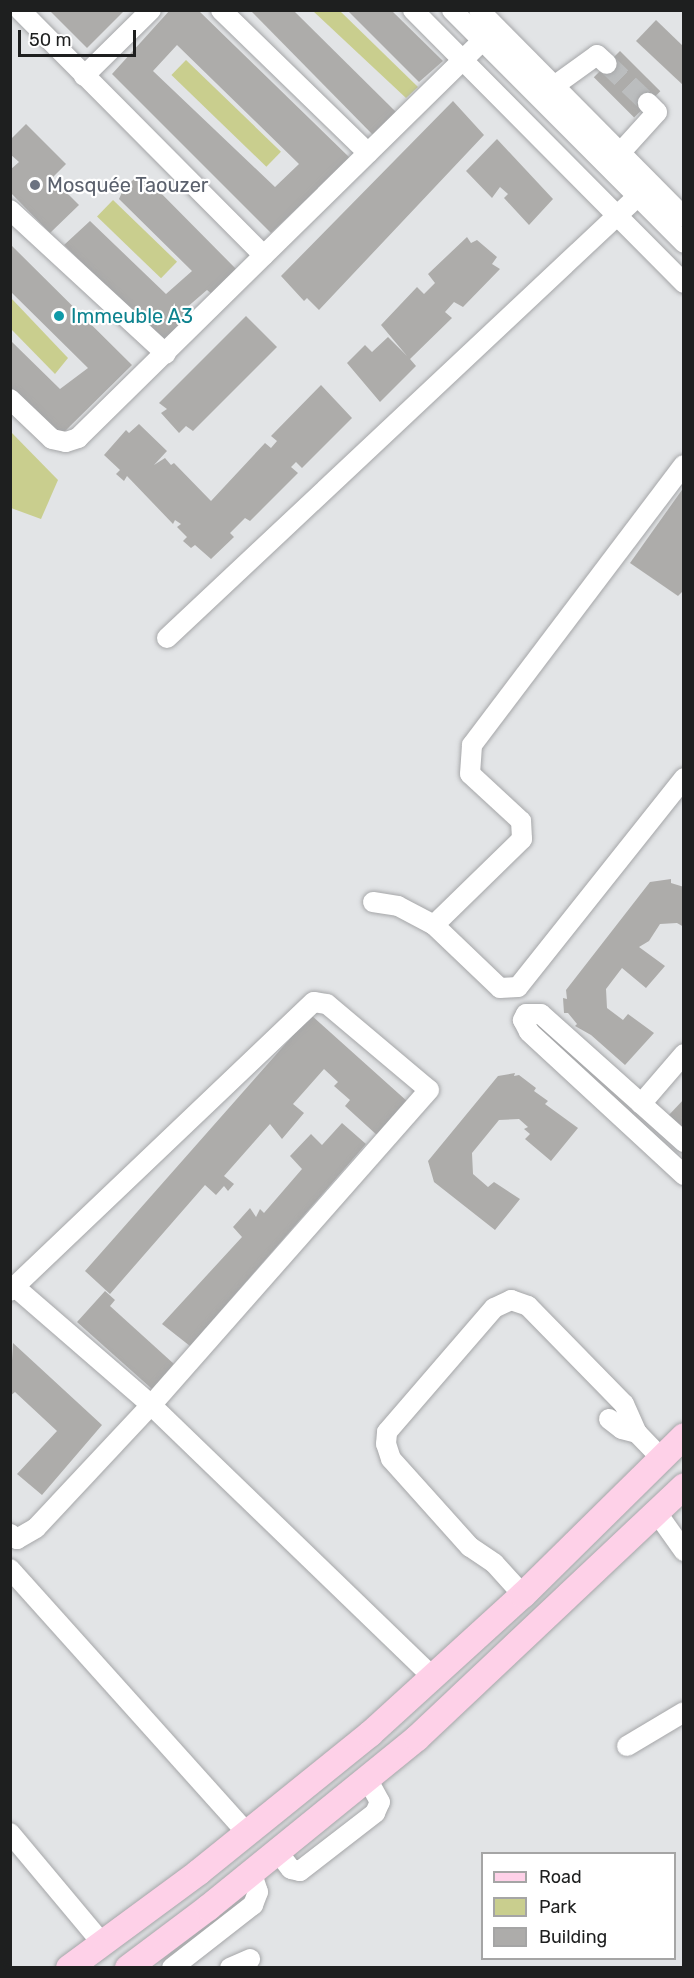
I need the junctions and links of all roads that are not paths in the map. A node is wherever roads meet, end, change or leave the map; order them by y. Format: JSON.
{"nodes":[{"id":1,"x":20,"y":10,"type":"edge"},
{"id":2,"x":151,"y":10,"type":"edge"},
{"id":3,"x":222,"y":10,"type":"edge"},
{"id":4,"x":413,"y":10,"type":"edge"},
{"id":5,"x":452,"y":10,"type":"edge"},
{"id":6,"x":479,"y":10,"type":"edge"},
{"id":7,"x":482,"y":41,"type":"junction"},
{"id":8,"x":463,"y":60,"type":"junction"},
{"id":9,"x":607,"y":64,"type":"dead end"},
{"id":10,"x":84,"y":76,"type":"junction"},
{"id":11,"x":554,"y":86,"type":"junction"},
{"id":12,"x":648,"y":103,"type":"dead end"},
{"id":13,"x":368,"y":153,"type":"junction"},
{"id":14,"x":620,"y":153,"type":"junction"},
{"id":15,"x":637,"y":197,"type":"junction"},
{"id":16,"x":10,"y":210,"type":"edge"},
{"id":17,"x":617,"y":216,"type":"junction"},
{"id":18,"x":684,"y":217,"type":"edge"},
{"id":19,"x":684,"y":243,"type":"edge"},
{"id":20,"x":264,"y":256,"type":"junction"},
{"id":21,"x":684,"y":283,"type":"edge"},
{"id":22,"x":166,"y":354,"type":"junction"},
{"id":23,"x":10,"y":399,"type":"edge"},
{"id":24,"x":684,"y":465,"type":"edge"},
{"id":25,"x":167,"y":638,"type":"dead end"},
{"id":26,"x":684,"y":778,"type":"edge"},
{"id":27,"x":373,"y":902,"type":"dead end"},
{"id":28,"x":434,"y":925,"type":"junction"},
{"id":29,"x":684,"y":1054,"type":"edge"},
{"id":30,"x":634,"y":1097,"type":"junction"},
{"id":31,"x":613,"y":1108,"type":"junction"},
{"id":32,"x":684,"y":1142,"type":"edge"},
{"id":33,"x":684,"y":1175,"type":"edge"},
{"id":34,"x":13,"y":1289,"type":"edge"},
{"id":35,"x":151,"y":1406,"type":"junction"},
{"id":36,"x":609,"y":1419,"type":"dead end"},
{"id":37,"x":637,"y":1433,"type":"junction"},
{"id":38,"x":684,"y":1436,"type":"edge"},
{"id":39,"x":661,"y":1458,"type":"junction"},
{"id":40,"x":684,"y":1486,"type":"edge"},
{"id":41,"x":657,"y":1513,"type":"junction"},
{"id":42,"x":10,"y":1534,"type":"edge"},
{"id":43,"x":684,"y":1551,"type":"edge"},
{"id":44,"x":10,"y":1569,"type":"edge"},
{"id":45,"x":523,"y":1595,"type":"junction"},
{"id":46,"x":433,"y":1677,"type":"junction"},
{"id":47,"x":684,"y":1712,"type":"edge"},
{"id":48,"x":627,"y":1746,"type":"dead end"},
{"id":49,"x":191,"y":1796,"type":"dead end"},
{"id":50,"x":10,"y":1833,"type":"edge"},
{"id":51,"x":242,"y":1837,"type":"junction"},
{"id":52,"x":252,"y":1873,"type":"junction"},
{"id":53,"x":102,"y":1943,"type":"junction"},
{"id":54,"x":250,"y":1959,"type":"dead end"},
{"id":55,"x":69,"y":1968,"type":"edge"},
{"id":56,"x":128,"y":1968,"type":"edge"},
{"id":57,"x":172,"y":1968,"type":"edge"},
{"id":58,"x":230,"y":1968,"type":"edge"}],
"edges":[{"from":1,"to":10,"type":"street"},
{"from":2,"to":10,"type":"street"},
{"from":3,"to":13,"type":"street"},
{"from":4,"to":8,"type":"street"},
{"from":5,"to":7,"type":"street"},
{"from":6,"to":11,"type":"street"},
{"from":7,"to":8,"type":"street"},
{"from":7,"to":15,"type":"street"},
{"from":8,"to":13,"type":"street"},
{"from":8,"to":17,"type":"street"},
{"from":9,"to":11,"type":"street"},
{"from":10,"to":20,"type":"street"},
{"from":11,"to":14,"type":"street"},
{"from":12,"to":14,"type":"street"},
{"from":13,"to":20,"type":"street"},
{"from":14,"to":18,"type":"street"},
{"from":15,"to":17,"type":"street"},
{"from":15,"to":19,"type":"street"},
{"from":16,"to":22,"type":"street"},
{"from":17,"to":21,"type":"street"},
{"from":17,"to":25,"type":"street"},
{"from":20,"to":22,"type":"street"},
{"from":22,"to":23,"type":"street"},
{"from":24,"to":28,"type":"street"},
{"from":26,"to":28,"type":"street"},
{"from":27,"to":28,"type":"street"},
{"from":29,"to":30,"type":"street"},
{"from":30,"to":31,"type":"street"},
{"from":30,"to":31,"type":"street"},
{"from":30,"to":32,"type":"street"},
{"from":31,"to":33,"type":"street"},
{"from":34,"to":35,"type":"street"},
{"from":34,"to":35,"type":"street"},
{"from":35,"to":42,"type":"street"},
{"from":35,"to":46,"type":"street"},
{"from":36,"to":37,"type":"street"},
{"from":37,"to":39,"type":"street"},
{"from":37,"to":45,"type":"street"},
{"from":38,"to":39,"type":"main road"},
{"from":39,"to":45,"type":"main road"},
{"from":40,"to":41,"type":"main road"},
{"from":41,"to":43,"type":"street"},
{"from":41,"to":52,"type":"main road"},
{"from":44,"to":51,"type":"street"},
{"from":45,"to":46,"type":"main road"},
{"from":46,"to":51,"type":"main road"},
{"from":47,"to":48,"type":"street"},
{"from":49,"to":51,"type":"street"},
{"from":50,"to":53,"type":"street"},
{"from":51,"to":53,"type":"main road"},
{"from":52,"to":56,"type":"main road"},
{"from":52,"to":57,"type":"street"},
{"from":53,"to":55,"type":"main road"},
{"from":54,"to":58,"type":"street"}]}
